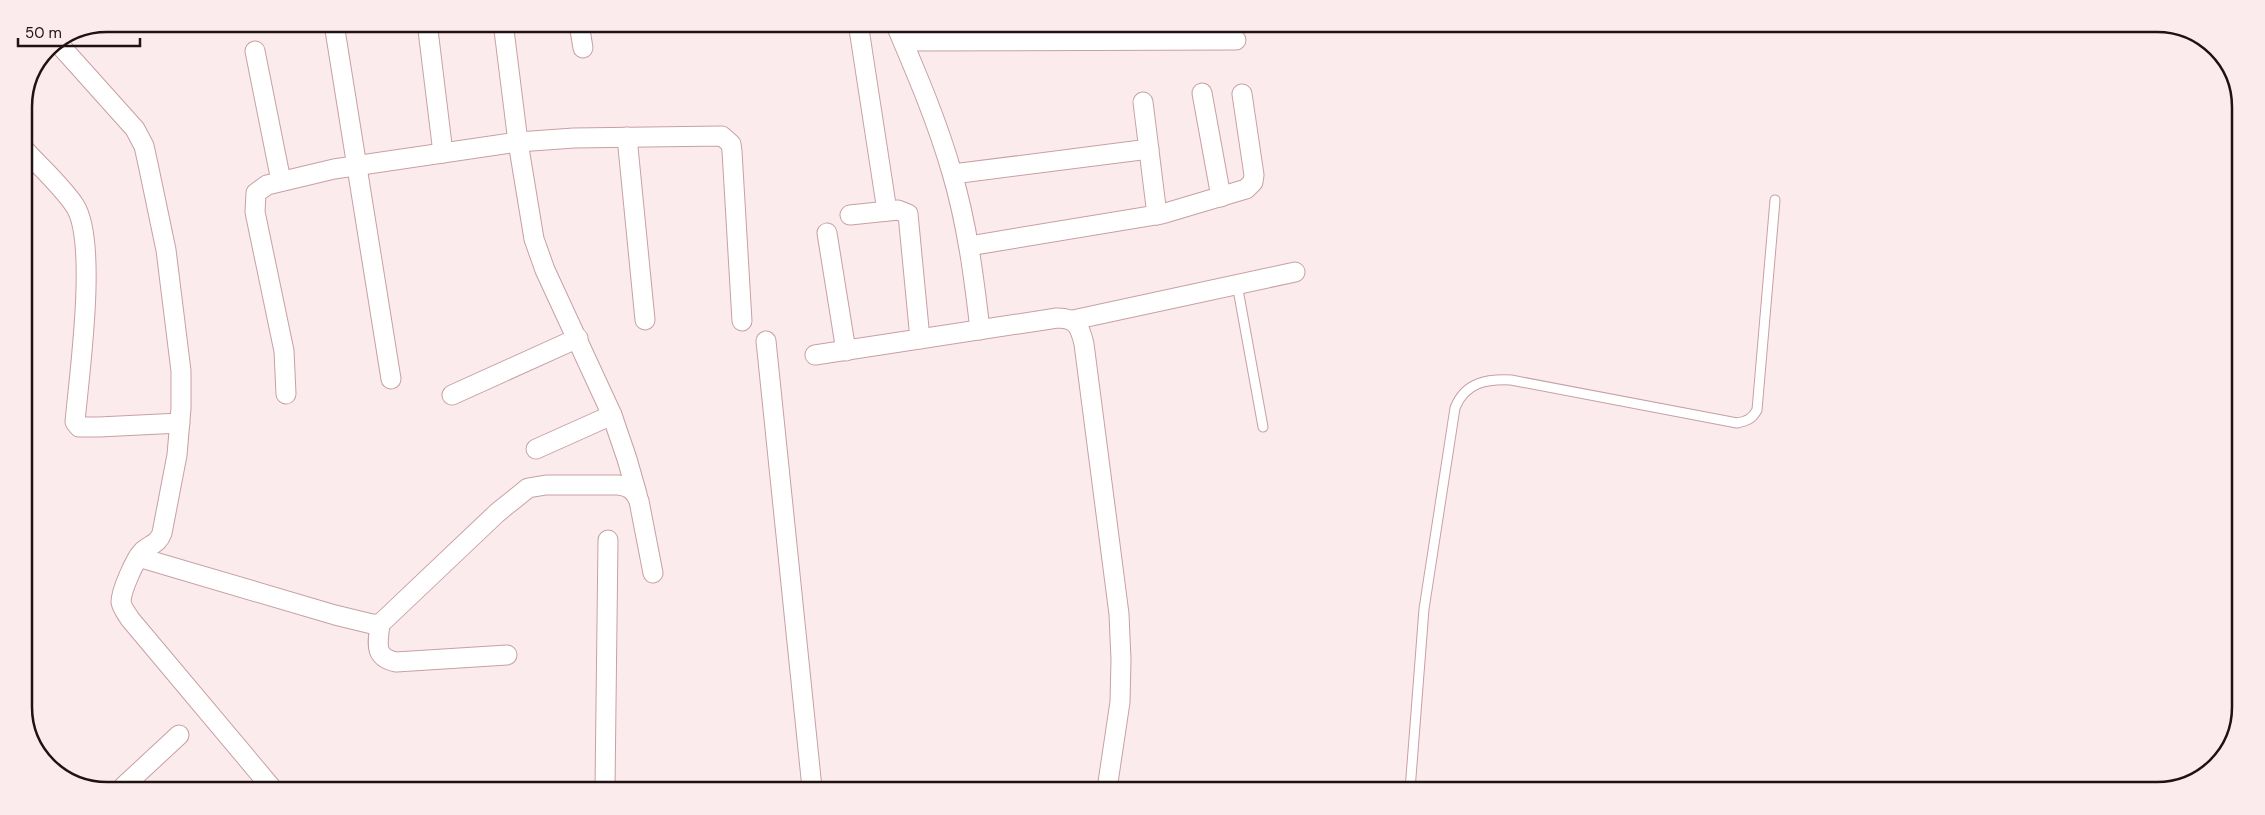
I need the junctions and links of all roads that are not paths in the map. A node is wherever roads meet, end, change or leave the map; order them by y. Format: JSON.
{"nodes":[{"id":1,"x":336,"y":32,"type":"edge"},
{"id":2,"x":428,"y":32,"type":"edge"},
{"id":3,"x":504,"y":32,"type":"edge"},
{"id":4,"x":580,"y":32,"type":"edge"},
{"id":5,"x":859,"y":32,"type":"edge"},
{"id":6,"x":900,"y":35,"type":"edge"},
{"id":7,"x":1236,"y":40,"type":"dead end"},
{"id":8,"x":62,"y":48,"type":"edge"},
{"id":9,"x":583,"y":48,"type":"dead end"},
{"id":10,"x":255,"y":51,"type":"dead end"},
{"id":11,"x":1202,"y":93,"type":"dead end"},
{"id":12,"x":1242,"y":94,"type":"dead end"},
{"id":13,"x":1142,"y":102,"type":"dead end"},
{"id":14,"x":627,"y":137,"type":"junction"},
{"id":15,"x":518,"y":142,"type":"junction"},
{"id":16,"x":1149,"y":150,"type":"junction"},
{"id":17,"x":443,"y":153,"type":"junction"},
{"id":18,"x":32,"y":158,"type":"edge"},
{"id":19,"x":358,"y":165,"type":"junction"},
{"id":20,"x":953,"y":174,"type":"junction"},
{"id":21,"x":281,"y":181,"type":"junction"},
{"id":22,"x":1221,"y":197,"type":"junction"},
{"id":23,"x":1776,"y":200,"type":"dead end"},
{"id":24,"x":887,"y":211,"type":"junction"},
{"id":25,"x":850,"y":215,"type":"dead end"},
{"id":26,"x":1157,"y":215,"type":"junction"},
{"id":27,"x":826,"y":233,"type":"dead end"},
{"id":28,"x":969,"y":246,"type":"junction"},
{"id":29,"x":1295,"y":272,"type":"dead end"},
{"id":30,"x":1238,"y":284,"type":"junction"},
{"id":31,"x":646,"y":320,"type":"dead end"},
{"id":32,"x":1073,"y":320,"type":"junction"},
{"id":33,"x":742,"y":322,"type":"dead end"},
{"id":34,"x":980,"y":330,"type":"junction"},
{"id":35,"x":578,"y":338,"type":"junction"},
{"id":36,"x":920,"y":339,"type":"junction"},
{"id":37,"x":766,"y":341,"type":"dead end"},
{"id":38,"x":846,"y":351,"type":"junction"},
{"id":39,"x":815,"y":355,"type":"dead end"},
{"id":40,"x":392,"y":378,"type":"dead end"},
{"id":41,"x":286,"y":394,"type":"dead end"},
{"id":42,"x":452,"y":395,"type":"dead end"},
{"id":43,"x":612,"y":415,"type":"junction"},
{"id":44,"x":180,"y":423,"type":"junction"},
{"id":45,"x":1263,"y":427,"type":"dead end"},
{"id":46,"x":536,"y":450,"type":"dead end"},
{"id":47,"x":637,"y":494,"type":"junction"},
{"id":48,"x":608,"y":540,"type":"dead end"},
{"id":49,"x":138,"y":557,"type":"junction"},
{"id":50,"x":652,"y":573,"type":"dead end"},
{"id":51,"x":380,"y":624,"type":"junction"},
{"id":52,"x":507,"y":655,"type":"dead end"},
{"id":53,"x":180,"y":735,"type":"dead end"},
{"id":54,"x":128,"y":782,"type":"edge"},
{"id":55,"x":267,"y":782,"type":"edge"},
{"id":56,"x":605,"y":782,"type":"edge"},
{"id":57,"x":811,"y":782,"type":"edge"},
{"id":58,"x":1108,"y":782,"type":"edge"},
{"id":59,"x":1411,"y":782,"type":"edge"}],
"edges":[{"from":1,"to":19,"type":"street"},
{"from":2,"to":17,"type":"street"},
{"from":3,"to":15,"type":"street"},
{"from":4,"to":9,"type":"street"},
{"from":5,"to":24,"type":"street"},
{"from":6,"to":7,"type":"street"},
{"from":6,"to":20,"type":"street"},
{"from":8,"to":44,"type":"street"},
{"from":10,"to":21,"type":"street"},
{"from":11,"to":22,"type":"street"},
{"from":12,"to":22,"type":"street"},
{"from":13,"to":16,"type":"street"},
{"from":14,"to":15,"type":"street"},
{"from":14,"to":31,"type":"street"},
{"from":14,"to":33,"type":"street"},
{"from":15,"to":17,"type":"street"},
{"from":15,"to":35,"type":"street"},
{"from":16,"to":20,"type":"street"},
{"from":16,"to":26,"type":"street"},
{"from":17,"to":19,"type":"street"},
{"from":18,"to":44,"type":"street"},
{"from":19,"to":21,"type":"street"},
{"from":19,"to":40,"type":"street"},
{"from":20,"to":28,"type":"street"},
{"from":21,"to":41,"type":"street"},
{"from":22,"to":26,"type":"street"},
{"from":23,"to":59,"type":"lane"},
{"from":24,"to":25,"type":"street"},
{"from":24,"to":36,"type":"street"},
{"from":26,"to":28,"type":"street"},
{"from":27,"to":38,"type":"street"},
{"from":28,"to":34,"type":"street"},
{"from":29,"to":30,"type":"street"},
{"from":30,"to":32,"type":"street"},
{"from":30,"to":45,"type":"lane"},
{"from":32,"to":34,"type":"street"},
{"from":32,"to":58,"type":"street"},
{"from":34,"to":36,"type":"street"},
{"from":35,"to":42,"type":"street"},
{"from":35,"to":43,"type":"street"},
{"from":36,"to":38,"type":"street"},
{"from":37,"to":57,"type":"street"},
{"from":38,"to":39,"type":"street"},
{"from":43,"to":46,"type":"street"},
{"from":43,"to":47,"type":"street"},
{"from":44,"to":49,"type":"street"},
{"from":47,"to":50,"type":"street"},
{"from":47,"to":51,"type":"street"},
{"from":48,"to":56,"type":"street"},
{"from":49,"to":51,"type":"street"},
{"from":49,"to":55,"type":"street"},
{"from":51,"to":52,"type":"street"},
{"from":53,"to":54,"type":"street"}]}
